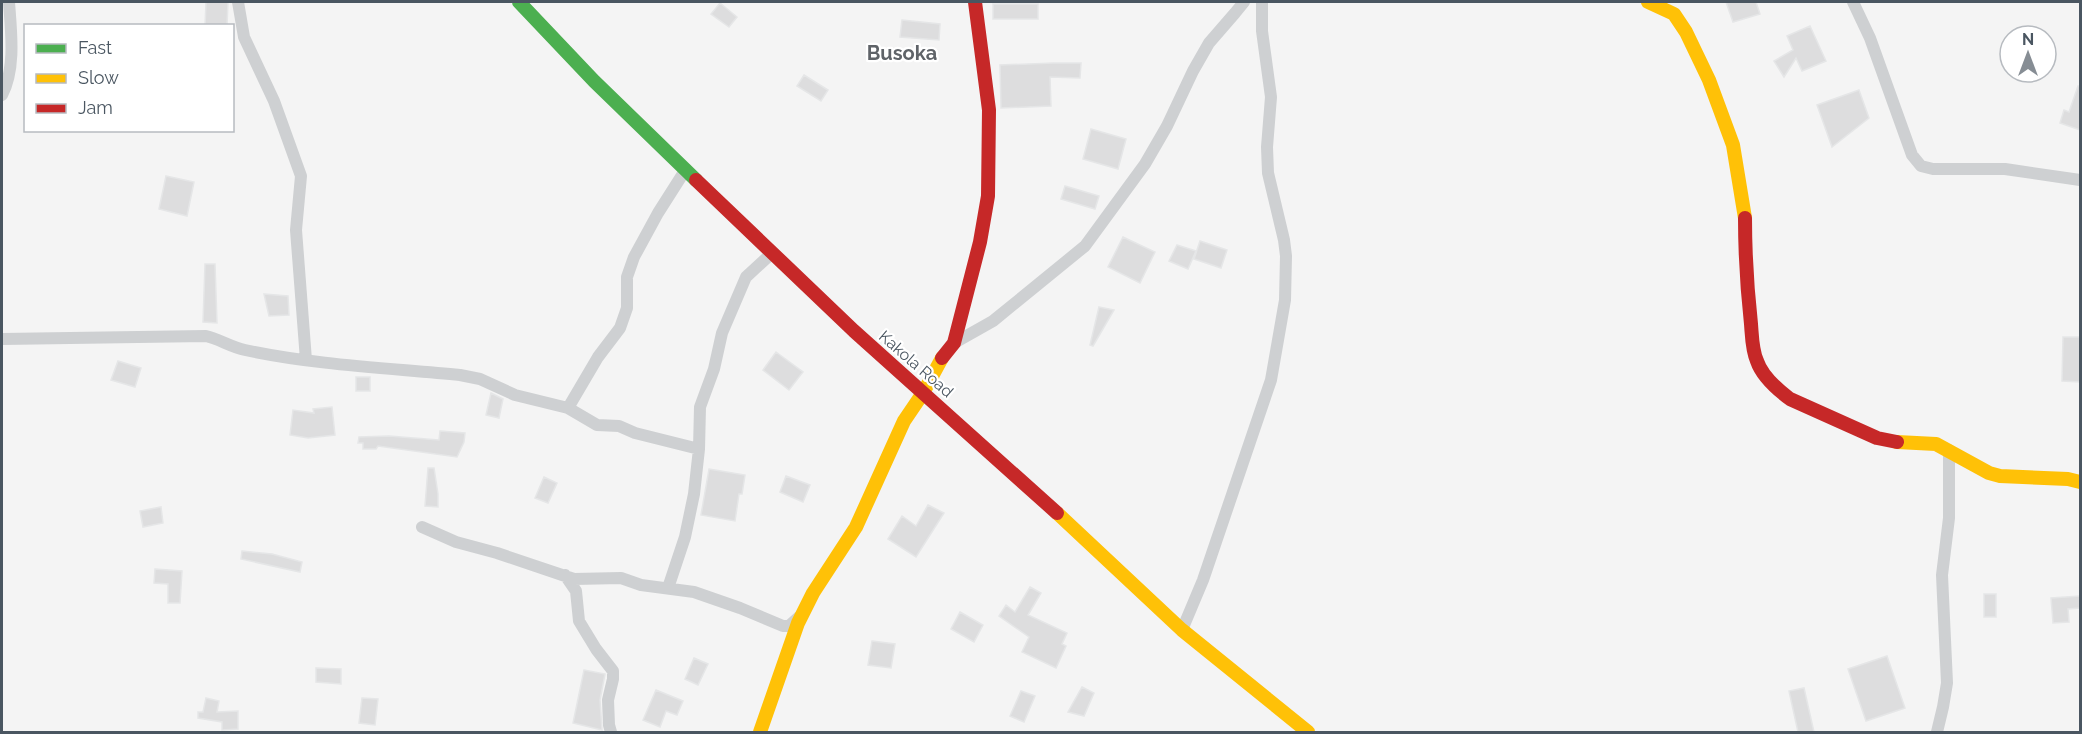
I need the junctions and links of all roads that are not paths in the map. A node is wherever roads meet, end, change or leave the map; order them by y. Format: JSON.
{"nodes":[{"id":1,"x":9,"y":2,"type":"edge"},
{"id":2,"x":238,"y":2,"type":"edge"},
{"id":3,"x":519,"y":2,"type":"edge"},
{"id":4,"x":975,"y":2,"type":"edge"},
{"id":5,"x":1244,"y":2,"type":"edge"},
{"id":6,"x":1262,"y":2,"type":"edge"},
{"id":7,"x":1648,"y":2,"type":"edge"},
{"id":8,"x":1853,"y":2,"type":"edge"},
{"id":9,"x":2,"y":95,"type":"edge"},
{"id":10,"x":686,"y":169,"type":"junction"},
{"id":11,"x":2080,"y":180,"type":"edge"},
{"id":12,"x":772,"y":253,"type":"junction"},
{"id":13,"x":2,"y":339,"type":"edge"},
{"id":14,"x":954,"y":343,"type":"junction"},
{"id":15,"x":306,"y":360,"type":"junction"},
{"id":16,"x":923,"y":393,"type":"junction"},
{"id":17,"x":568,"y":408,"type":"junction"},
{"id":18,"x":699,"y":449,"type":"junction"},
{"id":19,"x":1949,"y":450,"type":"junction"},
{"id":20,"x":2080,"y":482,"type":"edge"},
{"id":21,"x":422,"y":528,"type":"dead end"},
{"id":22,"x":565,"y":575,"type":"junction"},
{"id":23,"x":668,"y":588,"type":"junction"},
{"id":24,"x":804,"y":612,"type":"junction"},
{"id":25,"x":1182,"y":630,"type":"junction"},
{"id":26,"x":611,"y":732,"type":"edge"},
{"id":27,"x":760,"y":732,"type":"edge"},
{"id":28,"x":1308,"y":732,"type":"edge"},
{"id":29,"x":1936,"y":732,"type":"edge"}],
"edges":[{"from":1,"to":9,"type":"street"},
{"from":2,"to":15,"type":"street"},
{"from":3,"to":10,"type":"street","name":"Kakola Road"},
{"from":4,"to":14,"type":"street"},
{"from":5,"to":14,"type":"street"},
{"from":6,"to":25,"type":"street"},
{"from":7,"to":19,"type":"street"},
{"from":8,"to":11,"type":"street"},
{"from":10,"to":12,"type":"street","name":"Kakola Road"},
{"from":10,"to":17,"type":"street"},
{"from":12,"to":16,"type":"street","name":"Kakola Road"},
{"from":12,"to":18,"type":"street"},
{"from":13,"to":15,"type":"street"},
{"from":14,"to":16,"type":"street"},
{"from":15,"to":17,"type":"street"},
{"from":16,"to":24,"type":"street"},
{"from":16,"to":25,"type":"street","name":"Kakola Road"},
{"from":17,"to":18,"type":"street"},
{"from":18,"to":23,"type":"street"},
{"from":19,"to":20,"type":"street"},
{"from":19,"to":29,"type":"street"},
{"from":21,"to":22,"type":"street"},
{"from":22,"to":23,"type":"street"},
{"from":22,"to":26,"type":"street"},
{"from":23,"to":24,"type":"street"},
{"from":24,"to":27,"type":"street"},
{"from":25,"to":28,"type":"street","name":"Kakola Road"}]}
